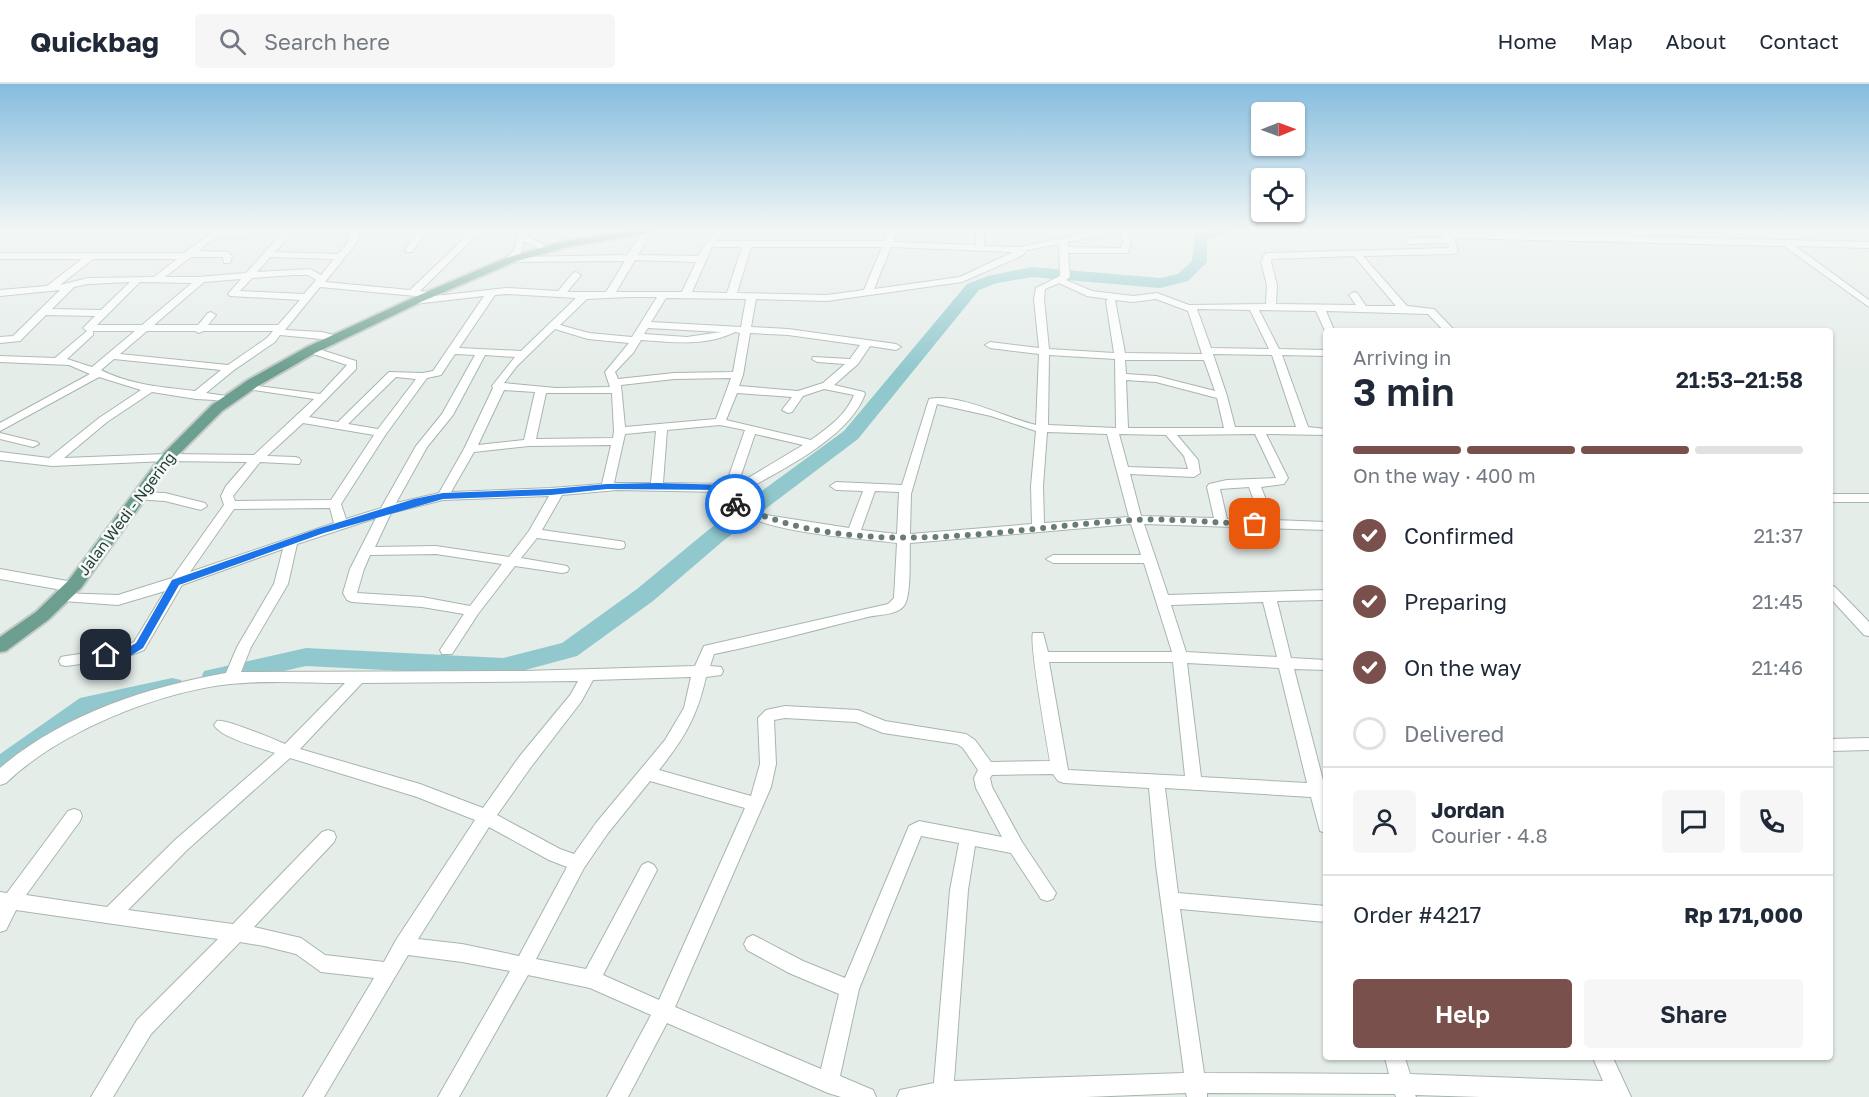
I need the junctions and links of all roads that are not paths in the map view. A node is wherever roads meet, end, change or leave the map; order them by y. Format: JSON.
{"nodes":[{"id":1,"x":65,"y":276,"type":"edge"},
{"id":2,"x":160,"y":276,"type":"edge"},
{"id":3,"x":244,"y":276,"type":"edge"},
{"id":4,"x":247,"y":276,"type":"edge"},
{"id":5,"x":315,"y":276,"type":"edge"},
{"id":6,"x":324,"y":276,"type":"edge"},
{"id":7,"x":437,"y":276,"type":"edge"},
{"id":8,"x":469,"y":276,"type":"edge"},
{"id":9,"x":574,"y":276,"type":"edge"},
{"id":10,"x":619,"y":276,"type":"edge"},
{"id":11,"x":694,"y":276,"type":"edge"},
{"id":12,"x":738,"y":276,"type":"edge"},
{"id":13,"x":875,"y":276,"type":"edge"},
{"id":14,"x":968,"y":276,"type":"edge"},
{"id":15,"x":1063,"y":276,"type":"joint"},
{"id":16,"x":1270,"y":276,"type":"edge"},
{"id":17,"x":1376,"y":276,"type":"edge"},
{"id":18,"x":1831,"y":276,"type":"edge"},
{"id":19,"x":138,"y":279,"type":"junction"},
{"id":20,"x":155,"y":280,"type":"junction"},
{"id":21,"x":201,"y":280,"type":"junction"},
{"id":22,"x":320,"y":281,"type":"junction"},
{"id":23,"x":70,"y":286,"type":"junction"},
{"id":24,"x":49,"y":289,"type":"junction"},
{"id":25,"x":611,"y":290,"type":"junction"},
{"id":26,"x":868,"y":291,"type":"junction"},
{"id":27,"x":492,"y":292,"type":"junction"},
{"id":28,"x":0,"y":293,"type":"edge"},
{"id":29,"x":686,"y":293,"type":"junction"},
{"id":30,"x":561,"y":294,"type":"junction"},
{"id":31,"x":663,"y":294,"type":"junction"},
{"id":32,"x":732,"y":295,"type":"junction"},
{"id":33,"x":1354,"y":295,"type":"dead end"},
{"id":34,"x":420,"y":296,"type":"junction"},
{"id":35,"x":584,"y":296,"type":"junction"},
{"id":36,"x":306,"y":297,"type":"junction"},
{"id":37,"x":751,"y":298,"type":"junction"},
{"id":38,"x":1111,"y":301,"type":"dead end"},
{"id":39,"x":1869,"y":304,"type":"edge"},
{"id":40,"x":1254,"y":307,"type":"junction"},
{"id":41,"x":1271,"y":308,"type":"junction"},
{"id":42,"x":1192,"y":309,"type":"junction"},
{"id":43,"x":1320,"y":309,"type":"junction"},
{"id":44,"x":1363,"y":309,"type":"junction"},
{"id":45,"x":1404,"y":309,"type":"junction"},
{"id":46,"x":42,"y":312,"type":"junction"},
{"id":47,"x":102,"y":313,"type":"junction"},
{"id":48,"x":211,"y":315,"type":"dead end"},
{"id":49,"x":644,"y":325,"type":"junction"},
{"id":50,"x":555,"y":326,"type":"junction"},
{"id":51,"x":1328,"y":328,"type":"edge"},
{"id":52,"x":1447,"y":328,"type":"edge"},
{"id":53,"x":741,"y":329,"type":"junction"},
{"id":54,"x":142,"y":330,"type":"junction"},
{"id":55,"x":199,"y":330,"type":"junction"},
{"id":56,"x":279,"y":330,"type":"junction"},
{"id":57,"x":89,"y":333,"type":"dead end"},
{"id":58,"x":636,"y":338,"type":"junction"},
{"id":59,"x":337,"y":339,"type":"junction"},
{"id":60,"x":0,"y":340,"type":"edge"},
{"id":61,"x":867,"y":343,"type":"junction"},
{"id":62,"x":990,"y":345,"type":"dead end"},
{"id":63,"x":896,"y":347,"type":"dead end"},
{"id":64,"x":311,"y":350,"type":"junction"},
{"id":65,"x":452,"y":351,"type":"junction"},
{"id":66,"x":482,"y":352,"type":"junction"},
{"id":67,"x":1044,"y":352,"type":"junction"},
{"id":68,"x":1276,"y":352,"type":"junction"},
{"id":69,"x":1323,"y":353,"type":"edge"},
{"id":70,"x":523,"y":354,"type":"junction"},
{"id":71,"x":1208,"y":354,"type":"junction"},
{"id":72,"x":111,"y":356,"type":"junction"},
{"id":73,"x":1120,"y":356,"type":"junction"},
{"id":74,"x":0,"y":359,"type":"edge"},
{"id":75,"x":817,"y":359,"type":"dead end"},
{"id":76,"x":59,"y":360,"type":"junction"},
{"id":77,"x":854,"y":362,"type":"junction"},
{"id":78,"x":230,"y":368,"type":"junction"},
{"id":79,"x":96,"y":372,"type":"junction"},
{"id":80,"x":738,"y":375,"type":"junction"},
{"id":81,"x":423,"y":376,"type":"junction"},
{"id":82,"x":1121,"y":377,"type":"junction"},
{"id":83,"x":248,"y":386,"type":"junction"},
{"id":84,"x":823,"y":386,"type":"junction"},
{"id":85,"x":615,"y":387,"type":"junction"},
{"id":86,"x":499,"y":388,"type":"junction"},
{"id":87,"x":150,"y":389,"type":"junction"},
{"id":88,"x":733,"y":389,"type":"junction"},
{"id":89,"x":541,"y":390,"type":"junction"},
{"id":90,"x":799,"y":394,"type":"junction"},
{"id":91,"x":196,"y":396,"type":"junction"},
{"id":92,"x":1222,"y":396,"type":"junction"},
{"id":93,"x":320,"y":397,"type":"junction"},
{"id":94,"x":229,"y":399,"type":"junction"},
{"id":95,"x":788,"y":410,"type":"dead end"},
{"id":96,"x":301,"y":419,"type":"junction"},
{"id":97,"x":720,"y":422,"type":"junction"},
{"id":98,"x":340,"y":426,"type":"junction"},
{"id":99,"x":662,"y":427,"type":"junction"},
{"id":100,"x":0,"y":428,"type":"edge"},
{"id":101,"x":1042,"y":428,"type":"junction"},
{"id":102,"x":751,"y":429,"type":"junction"},
{"id":103,"x":1303,"y":430,"type":"junction"},
{"id":104,"x":1117,"y":431,"type":"junction"},
{"id":105,"x":1230,"y":431,"type":"junction"},
{"id":106,"x":1259,"y":431,"type":"junction"},
{"id":107,"x":1170,"y":432,"type":"junction"},
{"id":108,"x":1323,"y":432,"type":"edge"},
{"id":109,"x":381,"y":433,"type":"junction"},
{"id":110,"x":0,"y":436,"type":"edge"},
{"id":111,"x":620,"y":436,"type":"junction"},
{"id":112,"x":529,"y":443,"type":"junction"},
{"id":113,"x":33,"y":444,"type":"dead end"},
{"id":114,"x":814,"y":444,"type":"junction"},
{"id":115,"x":470,"y":449,"type":"junction"},
{"id":116,"x":0,"y":456,"type":"edge"},
{"id":117,"x":168,"y":457,"type":"junction"},
{"id":118,"x":257,"y":458,"type":"junction"},
{"id":119,"x":295,"y":461,"type":"dead end"},
{"id":120,"x":52,"y":462,"type":"junction"},
{"id":121,"x":1123,"y":470,"type":"junction"},
{"id":122,"x":1257,"y":483,"type":"junction"},
{"id":123,"x":607,"y":486,"type":"junction"},
{"id":124,"x":657,"y":486,"type":"junction"},
{"id":125,"x":836,"y":486,"type":"dead end"},
{"id":126,"x":870,"y":488,"type":"junction"},
{"id":127,"x":906,"y":489,"type":"junction"},
{"id":128,"x":557,"y":492,"type":"junction"},
{"id":129,"x":730,"y":495,"type":"junction"},
{"id":130,"x":139,"y":496,"type":"junction"},
{"id":131,"x":443,"y":496,"type":"junction"},
{"id":132,"x":1833,"y":498,"type":"edge"},
{"id":133,"x":1869,"y":498,"type":"edge"},
{"id":134,"x":335,"y":504,"type":"junction"},
{"id":135,"x":230,"y":505,"type":"junction"},
{"id":136,"x":201,"y":506,"type":"dead end"},
{"id":137,"x":385,"y":512,"type":"junction"},
{"id":138,"x":1136,"y":520,"type":"junction"},
{"id":139,"x":1222,"y":524,"type":"junction"},
{"id":140,"x":1269,"y":524,"type":"junction"},
{"id":141,"x":341,"y":525,"type":"junction"},
{"id":142,"x":1323,"y":526,"type":"edge"},
{"id":143,"x":1038,"y":527,"type":"junction"},
{"id":144,"x":534,"y":533,"type":"junction"},
{"id":145,"x":853,"y":534,"type":"junction"},
{"id":146,"x":902,"y":539,"type":"junction"},
{"id":147,"x":291,"y":543,"type":"junction"},
{"id":148,"x":619,"y":545,"type":"dead end"},
{"id":149,"x":368,"y":551,"type":"junction"},
{"id":150,"x":1053,"y":559,"type":"dead end"},
{"id":151,"x":1148,"y":559,"type":"junction"},
{"id":152,"x":513,"y":560,"type":"junction"},
{"id":153,"x":562,"y":569,"type":"dead end"},
{"id":154,"x":0,"y":574,"type":"edge"},
{"id":155,"x":176,"y":583,"type":"junction"},
{"id":156,"x":68,"y":592,"type":"junction"},
{"id":157,"x":1833,"y":593,"type":"edge"},
{"id":158,"x":1323,"y":595,"type":"edge"},
{"id":159,"x":1269,"y":597,"type":"junction"},
{"id":160,"x":1162,"y":600,"type":"junction"},
{"id":161,"x":473,"y":611,"type":"junction"},
{"id":162,"x":1869,"y":631,"type":"edge"},
{"id":163,"x":1038,"y":637,"type":"dead end"},
{"id":164,"x":0,"y":646,"type":"edge"},
{"id":165,"x":447,"y":650,"type":"dead end"},
{"id":166,"x":1040,"y":657,"type":"junction"},
{"id":167,"x":1180,"y":657,"type":"junction"},
{"id":168,"x":66,"y":661,"type":"dead end"},
{"id":169,"x":1286,"y":662,"type":"junction"},
{"id":170,"x":1323,"y":665,"type":"edge"},
{"id":171,"x":705,"y":671,"type":"junction"},
{"id":172,"x":233,"y":673,"type":"junction"},
{"id":173,"x":588,"y":676,"type":"junction"},
{"id":174,"x":358,"y":678,"type":"junction"},
{"id":175,"x":222,"y":725,"type":"dead end"},
{"id":176,"x":1869,"y":744,"type":"edge"},
{"id":177,"x":1833,"y":745,"type":"edge"},
{"id":178,"x":288,"y":751,"type":"junction"},
{"id":179,"x":1059,"y":766,"type":"junction"},
{"id":180,"x":987,"y":769,"type":"junction"},
{"id":181,"x":648,"y":774,"type":"junction"},
{"id":182,"x":0,"y":778,"type":"edge"},
{"id":183,"x":1156,"y":780,"type":"junction"},
{"id":184,"x":1194,"y":782,"type":"junction"},
{"id":185,"x":1321,"y":790,"type":"edge"},
{"id":186,"x":754,"y":804,"type":"junction"},
{"id":187,"x":74,"y":816,"type":"dead end"},
{"id":188,"x":486,"y":817,"type":"junction"},
{"id":189,"x":328,"y":837,"type":"dead end"},
{"id":190,"x":968,"y":839,"type":"junction"},
{"id":191,"x":1016,"y":848,"type":"junction"},
{"id":192,"x":578,"y":863,"type":"junction"},
{"id":193,"x":648,"y":870,"type":"dead end"},
{"id":194,"x":1047,"y":893,"type":"dead end"},
{"id":195,"x":6,"y":900,"type":"edge"},
{"id":196,"x":1170,"y":900,"type":"junction"},
{"id":197,"x":1323,"y":914,"type":"edge"},
{"id":198,"x":110,"y":916,"type":"junction"},
{"id":199,"x":0,"y":924,"type":"edge"},
{"id":200,"x":237,"y":933,"type":"junction"},
{"id":201,"x":753,"y":944,"type":"dead end"},
{"id":202,"x":402,"y":946,"type":"junction"},
{"id":203,"x":524,"y":966,"type":"junction"},
{"id":204,"x":386,"y":971,"type":"junction"},
{"id":205,"x":591,"y":979,"type":"junction"},
{"id":206,"x":850,"y":989,"type":"junction"},
{"id":207,"x":664,"y":1010,"type":"junction"},
{"id":208,"x":1396,"y":1060,"type":"edge"},
{"id":209,"x":1604,"y":1060,"type":"edge"},
{"id":210,"x":828,"y":1083,"type":"junction"},
{"id":211,"x":1196,"y":1090,"type":"edge"},
{"id":212,"x":1404,"y":1090,"type":"edge"},
{"id":213,"x":1044,"y":1093,"type":"edge"},
{"id":214,"x":943,"y":1095,"type":"edge"},
{"id":215,"x":1620,"y":1095,"type":"edge"},
{"id":216,"x":101,"y":1097,"type":"edge"},
{"id":217,"x":313,"y":1097,"type":"edge"},
{"id":218,"x":448,"y":1097,"type":"edge"},
{"id":219,"x":617,"y":1097,"type":"edge"},
{"id":220,"x":866,"y":1097,"type":"edge"},
{"id":221,"x":907,"y":1097,"type":"edge"}],
"edges":[{"from":1,"to":24,"type":"street"},
{"from":2,"to":20,"type":"street"},
{"from":3,"to":21,"type":"street"},
{"from":4,"to":36,"type":"street"},
{"from":5,"to":22,"type":"street"},
{"from":6,"to":22,"type":"street"},
{"from":7,"to":34,"type":"street"},
{"from":8,"to":34,"type":"main road","name":"Jalan Wedi - Ngering"},
{"from":9,"to":30,"type":"street"},
{"from":10,"to":25,"type":"street"},
{"from":11,"to":29,"type":"street"},
{"from":12,"to":32,"type":"street"},
{"from":13,"to":26,"type":"street"},
{"from":14,"to":26,"type":"street"},
{"from":15,"to":42,"type":"street"},
{"from":15,"to":67,"type":"street"},
{"from":16,"to":41,"type":"street"},
{"from":17,"to":45,"type":"street"},
{"from":18,"to":39,"type":"street"},
{"from":19,"to":20,"type":"street"},
{"from":19,"to":23,"type":"street"},
{"from":19,"to":47,"type":"street"},
{"from":20,"to":21,"type":"street"},
{"from":21,"to":54,"type":"street"},
{"from":22,"to":34,"type":"street"},
{"from":22,"to":36,"type":"street"},
{"from":23,"to":24,"type":"street"},
{"from":23,"to":46,"type":"street"},
{"from":24,"to":28,"type":"street"},
{"from":25,"to":31,"type":"street"},
{"from":25,"to":35,"type":"street"},
{"from":26,"to":37,"type":"street"},
{"from":27,"to":30,"type":"street"},
{"from":27,"to":34,"type":"street"},
{"from":27,"to":65,"type":"street"},
{"from":29,"to":31,"type":"street"},
{"from":29,"to":32,"type":"street"},
{"from":30,"to":35,"type":"street"},
{"from":31,"to":49,"type":"street"},
{"from":32,"to":37,"type":"street"},
{"from":33,"to":44,"type":"street"},
{"from":34,"to":59,"type":"main road","name":"Jalan Wedi - Ngering"},
{"from":35,"to":50,"type":"street"},
{"from":36,"to":56,"type":"street"},
{"from":37,"to":53,"type":"street"},
{"from":38,"to":73,"type":"street"},
{"from":40,"to":41,"type":"street"},
{"from":40,"to":42,"type":"street"},
{"from":40,"to":68,"type":"street"},
{"from":41,"to":43,"type":"street"},
{"from":42,"to":71,"type":"street"},
{"from":43,"to":44,"type":"street"},
{"from":43,"to":51,"type":"street"},
{"from":44,"to":45,"type":"street"},
{"from":45,"to":52,"type":"street"},
{"from":46,"to":47,"type":"street"},
{"from":46,"to":60,"type":"street"},
{"from":47,"to":54,"type":"street"},
{"from":48,"to":55,"type":"street"},
{"from":49,"to":53,"type":"street"},
{"from":49,"to":58,"type":"street"},
{"from":50,"to":58,"type":"street"},
{"from":50,"to":70,"type":"street"},
{"from":53,"to":58,"type":"street"},
{"from":53,"to":61,"type":"street"},
{"from":53,"to":80,"type":"street"},
{"from":54,"to":55,"type":"street"},
{"from":54,"to":72,"type":"street"},
{"from":55,"to":56,"type":"street"},
{"from":56,"to":59,"type":"street"},
{"from":56,"to":78,"type":"street"},
{"from":57,"to":76,"type":"street"},
{"from":58,"to":85,"type":"street"},
{"from":59,"to":64,"type":"main road","name":"Jalan Wedi - Ngering"},
{"from":61,"to":63,"type":"street"},
{"from":61,"to":77,"type":"street"},
{"from":62,"to":67,"type":"street"},
{"from":64,"to":83,"type":"main road","name":"Jalan Wedi - Ngering"},
{"from":64,"to":93,"type":"street"},
{"from":65,"to":66,"type":"street"},
{"from":65,"to":81,"type":"street"},
{"from":66,"to":70,"type":"street"},
{"from":66,"to":137,"type":"street"},
{"from":67,"to":73,"type":"street"},
{"from":67,"to":101,"type":"street"},
{"from":68,"to":69,"type":"street"},
{"from":68,"to":71,"type":"street"},
{"from":68,"to":103,"type":"street"},
{"from":70,"to":86,"type":"street"},
{"from":71,"to":73,"type":"street"},
{"from":71,"to":92,"type":"street"},
{"from":72,"to":78,"type":"street"},
{"from":72,"to":79,"type":"street"},
{"from":73,"to":82,"type":"street"},
{"from":74,"to":76,"type":"street"},
{"from":75,"to":77,"type":"street"},
{"from":76,"to":79,"type":"street"},
{"from":77,"to":84,"type":"street"},
{"from":78,"to":91,"type":"street"},
{"from":79,"to":87,"type":"street"},
{"from":79,"to":100,"type":"street"},
{"from":80,"to":85,"type":"street"},
{"from":80,"to":88,"type":"street"},
{"from":81,"to":98,"type":"street"},
{"from":81,"to":109,"type":"street"},
{"from":82,"to":92,"type":"street"},
{"from":82,"to":104,"type":"street"},
{"from":83,"to":93,"type":"street"},
{"from":83,"to":94,"type":"main road","name":"Jalan Wedi - Ngering"},
{"from":84,"to":90,"type":"street"},
{"from":84,"to":114,"type":"street"},
{"from":85,"to":89,"type":"street"},
{"from":85,"to":111,"type":"street"},
{"from":86,"to":89,"type":"street"},
{"from":86,"to":115,"type":"street"},
{"from":87,"to":91,"type":"street"},
{"from":87,"to":120,"type":"street"},
{"from":88,"to":90,"type":"street"},
{"from":88,"to":97,"type":"street"},
{"from":89,"to":112,"type":"street"},
{"from":90,"to":95,"type":"street"},
{"from":91,"to":94,"type":"street"},
{"from":92,"to":105,"type":"street"},
{"from":93,"to":96,"type":"street"},
{"from":94,"to":117,"type":"main road","name":"Jalan Wedi - Ngering"},
{"from":96,"to":98,"type":"street"},
{"from":96,"to":118,"type":"street"},
{"from":97,"to":99,"type":"street"},
{"from":97,"to":102,"type":"street"},
{"from":98,"to":109,"type":"street"},
{"from":99,"to":111,"type":"street"},
{"from":99,"to":124,"type":"street"},
{"from":101,"to":104,"type":"street"},
{"from":101,"to":127,"type":"street"},
{"from":101,"to":143,"type":"street"},
{"from":102,"to":114,"type":"street"},
{"from":102,"to":129,"type":"street"},
{"from":103,"to":106,"type":"street"},
{"from":103,"to":108,"type":"street"},
{"from":104,"to":107,"type":"street"},
{"from":104,"to":121,"type":"street"},
{"from":105,"to":106,"type":"street"},
{"from":105,"to":107,"type":"street"},
{"from":106,"to":122,"type":"street"},
{"from":107,"to":121,"type":"street"},
{"from":109,"to":134,"type":"street"},
{"from":110,"to":113,"type":"street"},
{"from":111,"to":112,"type":"street"},
{"from":111,"to":123,"type":"street"},
{"from":112,"to":115,"type":"street"},
{"from":114,"to":129,"type":"street"},
{"from":115,"to":131,"type":"street"},
{"from":116,"to":120,"type":"street"},
{"from":117,"to":118,"type":"street"},
{"from":117,"to":120,"type":"street"},
{"from":117,"to":130,"type":"main road","name":"Jalan Wedi - Ngering"},
{"from":118,"to":119,"type":"street"},
{"from":118,"to":135,"type":"street"},
{"from":121,"to":138,"type":"street"},
{"from":122,"to":139,"type":"street"},
{"from":122,"to":140,"type":"street"},
{"from":123,"to":124,"type":"street"},
{"from":123,"to":128,"type":"street"},
{"from":124,"to":129,"type":"street"},
{"from":125,"to":126,"type":"street"},
{"from":126,"to":127,"type":"street"},
{"from":126,"to":145,"type":"street"},
{"from":127,"to":146,"type":"street"},
{"from":128,"to":131,"type":"street"},
{"from":128,"to":144,"type":"street"},
{"from":129,"to":145,"type":"street"},
{"from":130,"to":136,"type":"street"},
{"from":130,"to":156,"type":"main road","name":"Jalan Wedi - Ngering"},
{"from":131,"to":137,"type":"street"},
{"from":132,"to":133,"type":"street"},
{"from":134,"to":135,"type":"street"},
{"from":134,"to":141,"type":"street"},
{"from":135,"to":155,"type":"street"},
{"from":137,"to":141,"type":"street"},
{"from":137,"to":149,"type":"street"},
{"from":138,"to":139,"type":"street"},
{"from":138,"to":143,"type":"street"},
{"from":138,"to":151,"type":"street"},
{"from":139,"to":140,"type":"street"},
{"from":140,"to":142,"type":"street"},
{"from":141,"to":147,"type":"street"},
{"from":143,"to":146,"type":"street"},
{"from":144,"to":148,"type":"street"},
{"from":144,"to":152,"type":"street"},
{"from":145,"to":146,"type":"street"},
{"from":146,"to":171,"type":"street"},
{"from":147,"to":155,"type":"street"},
{"from":147,"to":172,"type":"street"},
{"from":149,"to":152,"type":"street"},
{"from":149,"to":161,"type":"street"},
{"from":150,"to":151,"type":"street"},
{"from":151,"to":160,"type":"street"},
{"from":152,"to":153,"type":"street"},
{"from":152,"to":161,"type":"street"},
{"from":154,"to":156,"type":"street"},
{"from":155,"to":156,"type":"street"},
{"from":155,"to":168,"type":"street"},
{"from":156,"to":164,"type":"main road","name":"Jalan Wedi - Ngering"},
{"from":157,"to":162,"type":"street"},
{"from":158,"to":159,"type":"street"},
{"from":159,"to":160,"type":"street"},
{"from":159,"to":169,"type":"street"},
{"from":160,"to":167,"type":"street"},
{"from":161,"to":165,"type":"street"},
{"from":163,"to":166,"type":"street"},
{"from":166,"to":167,"type":"street"},
{"from":166,"to":179,"type":"street"},
{"from":167,"to":169,"type":"street"},
{"from":167,"to":184,"type":"street"},
{"from":169,"to":170,"type":"street"},
{"from":169,"to":185,"type":"street"},
{"from":171,"to":173,"type":"street"},
{"from":171,"to":181,"type":"street"},
{"from":172,"to":174,"type":"street"},
{"from":172,"to":182,"type":"street"},
{"from":173,"to":174,"type":"street"},
{"from":173,"to":188,"type":"street"},
{"from":174,"to":178,"type":"street"},
{"from":175,"to":178,"type":"street"},
{"from":176,"to":177,"type":"street"},
{"from":178,"to":188,"type":"street"},
{"from":178,"to":198,"type":"street"},
{"from":179,"to":180,"type":"street"},
{"from":179,"to":183,"type":"street"},
{"from":180,"to":186,"type":"street"},
{"from":180,"to":191,"type":"street"},
{"from":181,"to":186,"type":"street"},
{"from":181,"to":192,"type":"street"},
{"from":183,"to":184,"type":"street"},
{"from":183,"to":196,"type":"street"},
{"from":184,"to":185,"type":"street"},
{"from":186,"to":207,"type":"street"},
{"from":187,"to":195,"type":"street"},
{"from":188,"to":192,"type":"street"},
{"from":188,"to":202,"type":"street"},
{"from":189,"to":200,"type":"street"},
{"from":190,"to":191,"type":"street"},
{"from":190,"to":206,"type":"street"},
{"from":190,"to":214,"type":"street"},
{"from":191,"to":194,"type":"street"},
{"from":192,"to":203,"type":"street"},
{"from":193,"to":205,"type":"street"},
{"from":195,"to":198,"type":"street"},
{"from":195,"to":199,"type":"street"},
{"from":196,"to":197,"type":"street"},
{"from":196,"to":211,"type":"street"},
{"from":198,"to":200,"type":"street"},
{"from":200,"to":204,"type":"street"},
{"from":200,"to":216,"type":"street"},
{"from":201,"to":206,"type":"street"},
{"from":202,"to":203,"type":"street"},
{"from":202,"to":204,"type":"street"},
{"from":203,"to":205,"type":"street"},
{"from":203,"to":218,"type":"street"},
{"from":204,"to":217,"type":"street"},
{"from":205,"to":207,"type":"street"},
{"from":206,"to":210,"type":"street"},
{"from":207,"to":210,"type":"street"},
{"from":207,"to":219,"type":"street"},
{"from":208,"to":212,"type":"street"},
{"from":209,"to":215,"type":"street"},
{"from":210,"to":220,"type":"street"},
{"from":211,"to":212,"type":"street"},
{"from":211,"to":213,"type":"street"},
{"from":212,"to":215,"type":"street"},
{"from":213,"to":214,"type":"street"},
{"from":214,"to":221,"type":"street"}]}
